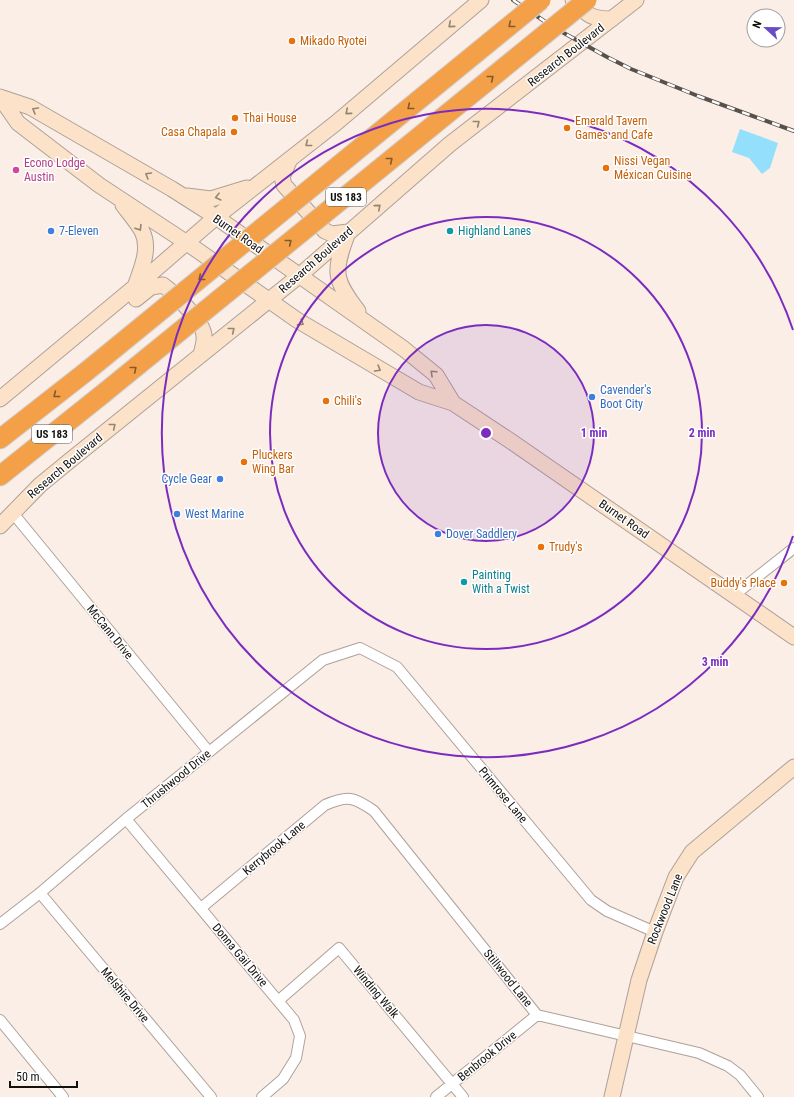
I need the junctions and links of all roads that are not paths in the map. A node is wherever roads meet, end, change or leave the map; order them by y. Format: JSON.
{"nodes":[{"id":1,"x":481,"y":0,"type":"edge"},
{"id":2,"x":573,"y":0,"type":"edge"},
{"id":3,"x":588,"y":0,"type":"edge"},
{"id":4,"x":636,"y":0,"type":"edge"},
{"id":5,"x":538,"y":2,"type":"edge"},
{"id":6,"x":612,"y":19,"type":"junction"},
{"id":7,"x":0,"y":97,"type":"edge"},
{"id":8,"x":290,"y":158,"type":"junction"},
{"id":9,"x":254,"y":186,"type":"junction"},
{"id":10,"x":181,"y":195,"type":"junction"},
{"id":11,"x":117,"y":196,"type":"junction"},
{"id":12,"x":216,"y":217,"type":"junction"},
{"id":13,"x":348,"y":232,"type":"junction"},
{"id":14,"x":187,"y":243,"type":"junction"},
{"id":15,"x":299,"y":276,"type":"junction"},
{"id":16,"x":136,"y":286,"type":"junction"},
{"id":17,"x":269,"y":301,"type":"junction"},
{"id":18,"x":366,"y":322,"type":"junction"},
{"id":19,"x":84,"y":329,"type":"junction"},
{"id":20,"x":201,"y":355,"type":"junction"},
{"id":21,"x":0,"y":399,"type":"edge"},
{"id":22,"x":453,"y":403,"type":"junction"},
{"id":23,"x":0,"y":439,"type":"edge"},
{"id":24,"x":0,"y":476,"type":"edge"},
{"id":25,"x":12,"y":512,"type":"junction"},
{"id":26,"x":0,"y":526,"type":"edge"},
{"id":27,"x":794,"y":548,"type":"edge"},
{"id":28,"x":733,"y":596,"type":"junction"},
{"id":29,"x":794,"y":637,"type":"edge"},
{"id":30,"x":360,"y":648,"type":"joint"},
{"id":31,"x":209,"y":752,"type":"junction"},
{"id":32,"x":794,"y":767,"type":"edge"},
{"id":33,"x":352,"y":798,"type":"joint"},
{"id":34,"x":126,"y":819,"type":"junction"},
{"id":35,"x":40,"y":892,"type":"junction"},
{"id":36,"x":201,"y":908,"type":"junction"},
{"id":37,"x":0,"y":924,"type":"edge"},
{"id":38,"x":655,"y":932,"type":"junction"},
{"id":39,"x":278,"y":1001,"type":"junction"},
{"id":40,"x":538,"y":1015,"type":"junction"},
{"id":41,"x":0,"y":1020,"type":"edge"},
{"id":42,"x":626,"y":1036,"type":"junction"},
{"id":43,"x":452,"y":1084,"type":"junction"},
{"id":44,"x":63,"y":1097,"type":"edge"},
{"id":45,"x":211,"y":1097,"type":"edge"},
{"id":46,"x":262,"y":1097,"type":"edge"},
{"id":47,"x":436,"y":1097,"type":"edge"},
{"id":48,"x":463,"y":1097,"type":"edge"},
{"id":49,"x":612,"y":1097,"type":"edge"},
{"id":50,"x":758,"y":1097,"type":"edge"}],
"edges":[{"from":1,"to":8,"type":"main road","one_way":true},
{"from":2,"to":6,"type":"main road"},
{"from":24,"to":3,"type":"highway","number":"US 183","one_way":true,"bridge":true},
{"from":4,"to":6,"type":"main road","name":"Research Boulevard"},
{"from":5,"to":23,"type":"highway","number":"US 183","one_way":true,"bridge":true},
{"from":13,"to":6,"type":"main road","name":"Research Boulevard","one_way":true},
{"from":10,"to":7,"type":"main road","name":"Burnet Road","one_way":true},
{"from":7,"to":11,"type":"main road","name":"Burnet Road"},
{"from":8,"to":9,"type":"main road"},
{"from":8,"to":13,"type":"main road"},
{"from":9,"to":10,"type":"main road","one_way":true},
{"from":9,"to":12,"type":"main road"},
{"from":10,"to":12,"type":"main road","name":"Burnet Road"},
{"from":11,"to":14,"type":"main road","name":"Burnet Road"},
{"from":11,"to":16,"type":"main road","one_way":true},
{"from":12,"to":14,"type":"main road"},
{"from":12,"to":15,"type":"main road","name":"Burnet Road"},
{"from":13,"to":15,"type":"main road","name":"Research Boulevard"},
{"from":13,"to":18,"type":"main road"},
{"from":14,"to":16,"type":"main road"},
{"from":14,"to":17,"type":"main road","name":"Burnet Road"},
{"from":15,"to":17,"type":"main road","name":"Research Boulevard"},
{"from":15,"to":18,"type":"main road","name":"Burnet Road"},
{"from":16,"to":19,"type":"main road"},
{"from":20,"to":17,"type":"main road","name":"Research Boulevard","one_way":true},
{"from":17,"to":22,"type":"main road","name":"Burnet Road","one_way":true},
{"from":22,"to":18,"type":"main road","name":"Burnet Road","one_way":true},
{"from":19,"to":20,"type":"main road"},
{"from":19,"to":21,"type":"main road"},
{"from":25,"to":20,"type":"main road","name":"Research Boulevard","one_way":true},
{"from":22,"to":28,"type":"main road","name":"Burnet Road"},
{"from":25,"to":26,"type":"main road","name":"Research Boulevard"},
{"from":25,"to":31,"type":"street","name":"McCann Drive"},
{"from":27,"to":28,"type":"street"},
{"from":28,"to":29,"type":"main road","name":"Burnet Road"},
{"from":30,"to":31,"type":"street","name":"Thrushwood Drive"},
{"from":30,"to":38,"type":"street","name":"Primrose Lane"},
{"from":31,"to":34,"type":"street","name":"Thrushwood Drive"},
{"from":32,"to":38,"type":"main road","name":"Rockwood Lane"},
{"from":33,"to":36,"type":"street","name":"Kerrybrook Lane"},
{"from":33,"to":40,"type":"street","name":"Stillwood Lane"},
{"from":34,"to":35,"type":"street","name":"Thrushwood Drive"},
{"from":34,"to":36,"type":"street","name":"Donna Gail Drive"},
{"from":35,"to":37,"type":"street","name":"Thrushwood Drive"},
{"from":35,"to":45,"type":"street","name":"Melshire Drive"},
{"from":36,"to":39,"type":"street","name":"Donna Gail Drive"},
{"from":38,"to":42,"type":"main road","name":"Rockwood Lane"},
{"from":39,"to":43,"type":"street","name":"Winding Walk"},
{"from":39,"to":46,"type":"street","name":"Donna Gail Drive"},
{"from":40,"to":42,"type":"street","name":"Stillwood Lane"},
{"from":40,"to":43,"type":"street","name":"Benbrook Drive"},
{"from":41,"to":44,"type":"street"},
{"from":42,"to":49,"type":"main road","name":"Rockwood Lane"},
{"from":42,"to":50,"type":"street","name":"Stillwood Lane"},
{"from":43,"to":47,"type":"street","name":"Benbrook Drive"},
{"from":43,"to":48,"type":"street","name":"Winding Walk"}]}
